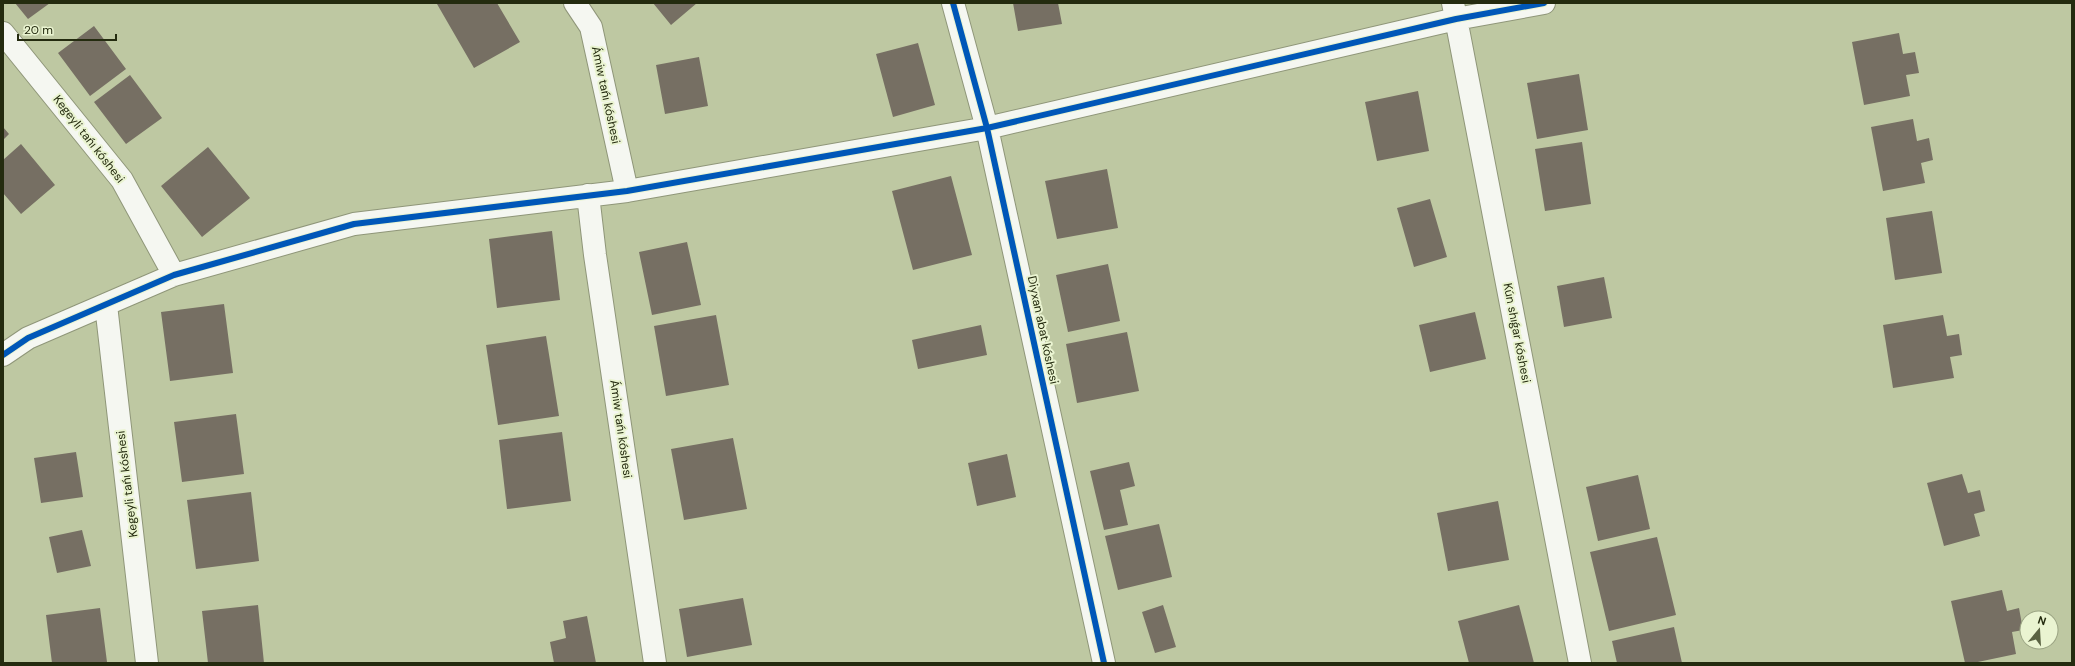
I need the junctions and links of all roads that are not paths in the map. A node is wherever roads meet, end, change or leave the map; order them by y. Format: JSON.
{"nodes":[{"id":1,"x":575,"y":3,"type":"edge"},
{"id":2,"x":953,"y":3,"type":"edge"},
{"id":3,"x":1544,"y":3,"type":"edge"},
{"id":4,"x":1455,"y":11,"type":"edge"},
{"id":5,"x":3,"y":33,"type":"edge"},
{"id":6,"x":987,"y":128,"type":"junction"},
{"id":7,"x":627,"y":192,"type":"junction"},
{"id":8,"x":588,"y":195,"type":"junction"},
{"id":9,"x":174,"y":275,"type":"junction"},
{"id":10,"x":106,"y":305,"type":"junction"},
{"id":11,"x":3,"y":355,"type":"edge"},
{"id":12,"x":148,"y":663,"type":"edge"},
{"id":13,"x":655,"y":663,"type":"edge"},
{"id":14,"x":1104,"y":663,"type":"edge"},
{"id":15,"x":1580,"y":663,"type":"edge"}],
"edges":[{"from":1,"to":7,"type":"street","name":"Ámiw tańı kóshesi"},
{"from":2,"to":6,"type":"street","name":"Diyxan abat kóshesi"},
{"from":3,"to":4,"type":"street"},
{"from":4,"to":6,"type":"street"},
{"from":4,"to":15,"type":"street","name":"Kún shıǵar kóshesi"},
{"from":5,"to":9,"type":"street","name":"Kegeyli tańı kóshesi"},
{"from":6,"to":7,"type":"street"},
{"from":6,"to":14,"type":"street","name":"Diyxan abat kóshesi"},
{"from":7,"to":8,"type":"street"},
{"from":8,"to":9,"type":"street"},
{"from":8,"to":13,"type":"street","name":"Ámiw tańı kóshesi"},
{"from":9,"to":10,"type":"street"},
{"from":10,"to":11,"type":"street"},
{"from":10,"to":12,"type":"street","name":"Kegeyli tańı kóshesi"}]}
